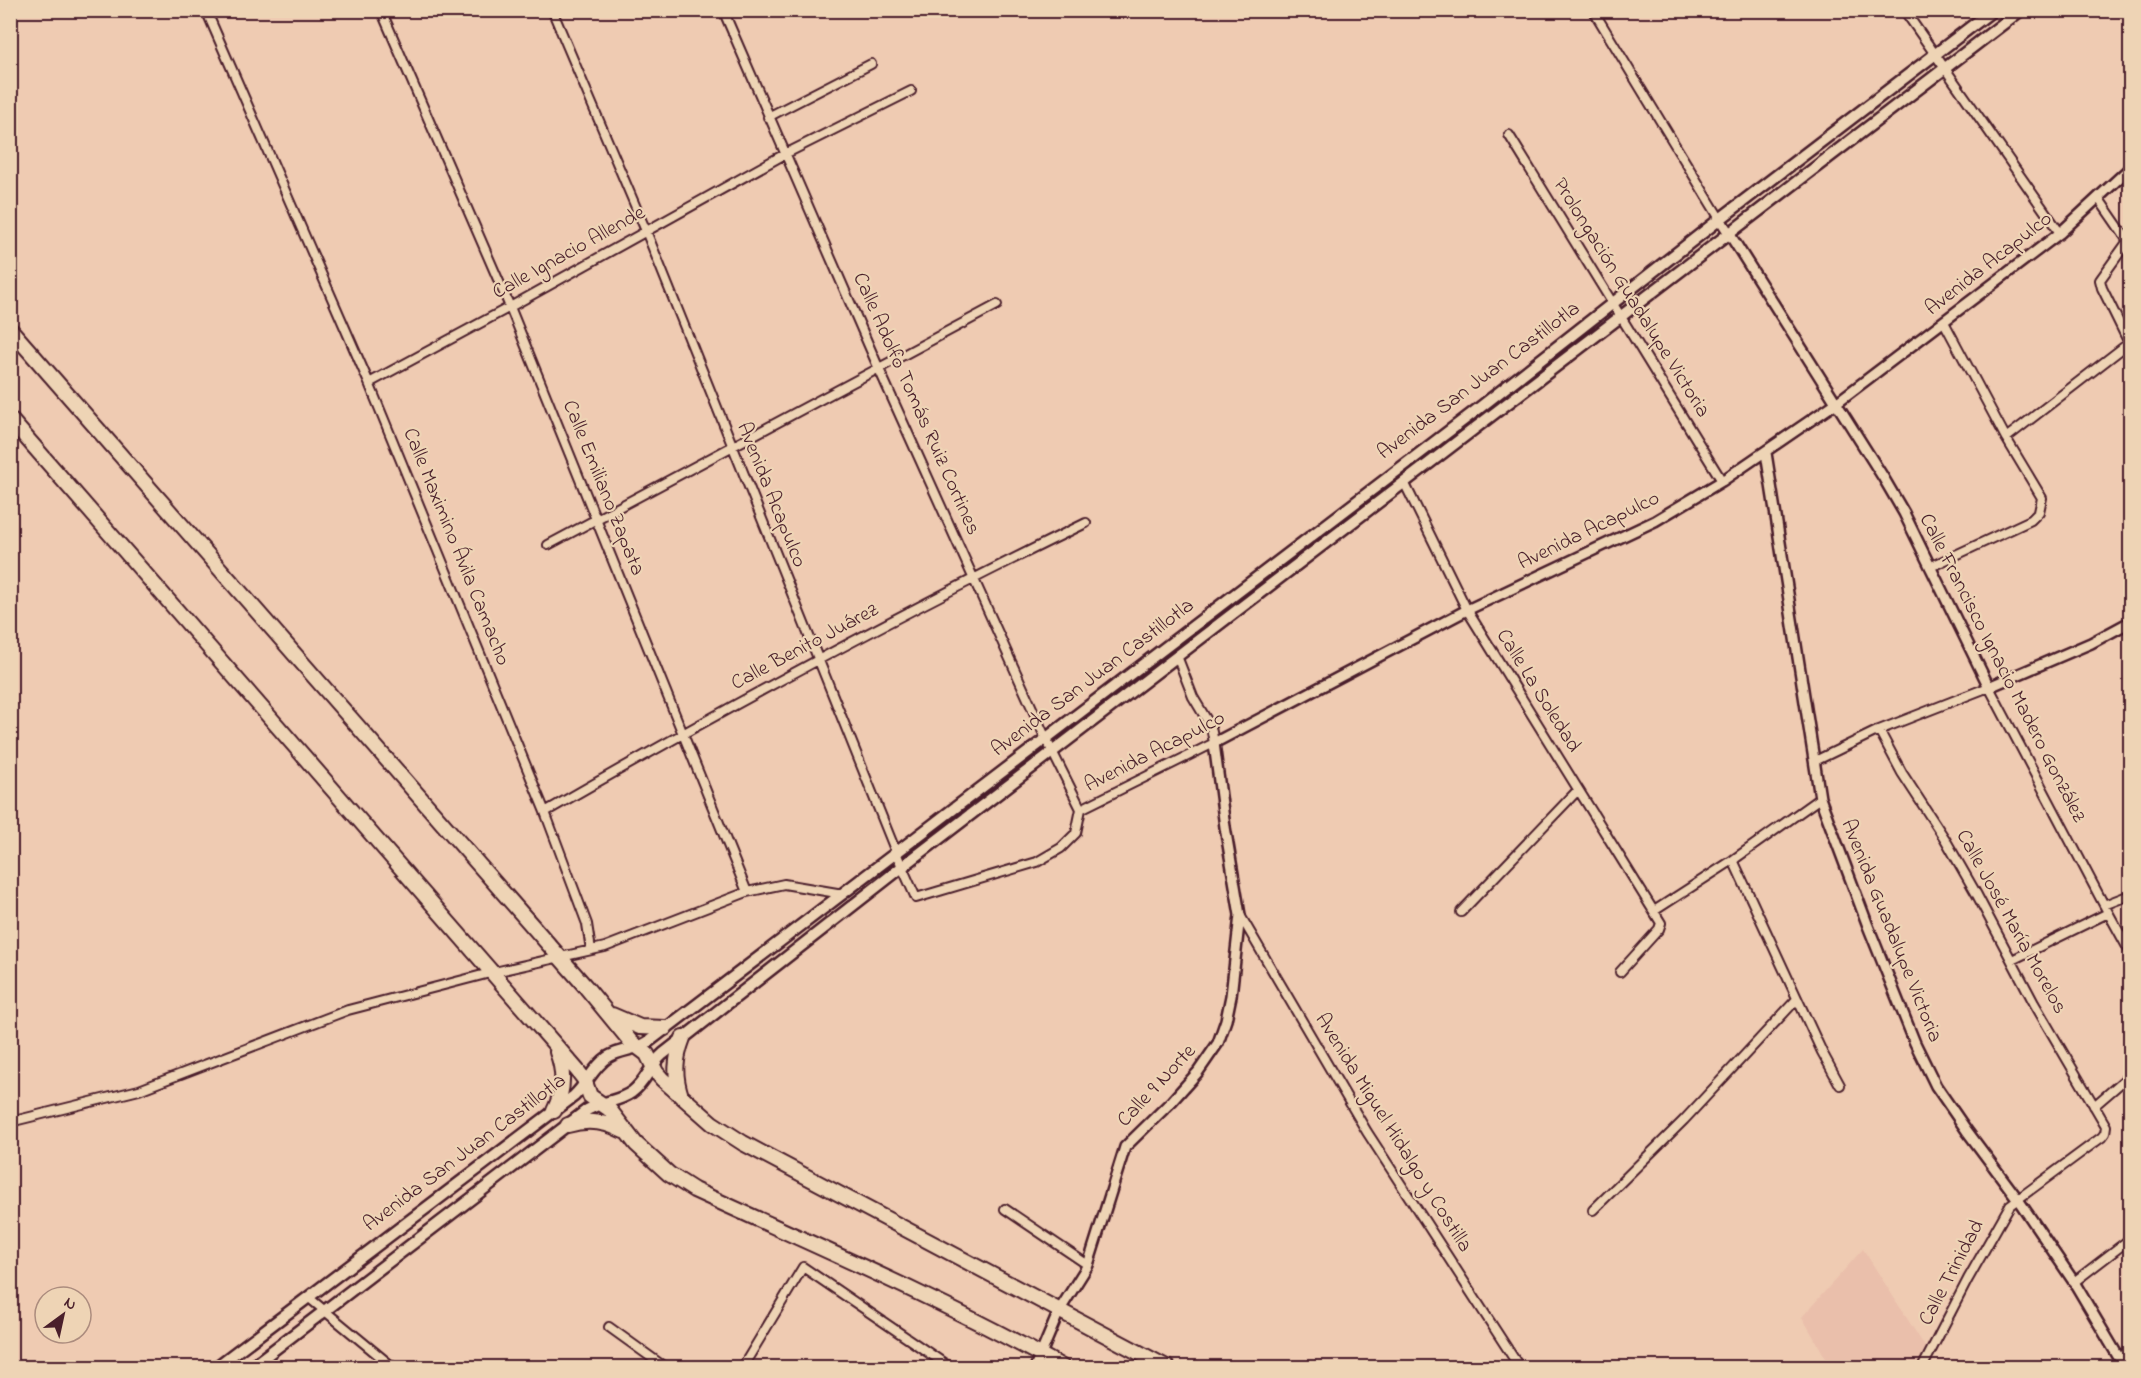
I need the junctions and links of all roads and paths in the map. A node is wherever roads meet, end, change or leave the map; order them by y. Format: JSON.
{"nodes":[{"id":1,"x":206,"y":10,"type":"edge"},
{"id":2,"x":381,"y":10,"type":"edge"},
{"id":3,"x":552,"y":10,"type":"edge"},
{"id":4,"x":723,"y":10,"type":"edge"},
{"id":5,"x":1593,"y":10,"type":"edge"},
{"id":6,"x":1904,"y":10,"type":"edge"},
{"id":7,"x":1994,"y":10,"type":"edge"},
{"id":8,"x":2021,"y":10,"type":"edge"},
{"id":9,"x":1936,"y":56,"type":"junction"},
{"id":10,"x":871,"y":64,"type":"dead end"},
{"id":11,"x":1944,"y":68,"type":"junction"},
{"id":12,"x":911,"y":91,"type":"dead end"},
{"id":13,"x":768,"y":117,"type":"junction"},
{"id":14,"x":1509,"y":135,"type":"dead end"},
{"id":15,"x":785,"y":154,"type":"junction"},
{"id":16,"x":2130,"y":168,"type":"edge"},
{"id":17,"x":2099,"y":199,"type":"junction"},
{"id":18,"x":1720,"y":219,"type":"junction"},
{"id":19,"x":646,"y":231,"type":"junction"},
{"id":20,"x":2060,"y":233,"type":"junction"},
{"id":21,"x":1730,"y":234,"type":"junction"},
{"id":22,"x":2129,"y":241,"type":"edge"},
{"id":23,"x":1613,"y":302,"type":"junction"},
{"id":24,"x":997,"y":305,"type":"dead end"},
{"id":25,"x":510,"y":307,"type":"junction"},
{"id":26,"x":1621,"y":318,"type":"junction"},
{"id":27,"x":1944,"y":322,"type":"junction"},
{"id":28,"x":10,"y":328,"type":"edge"},
{"id":29,"x":2130,"y":344,"type":"edge"},
{"id":30,"x":879,"y":369,"type":"junction"},
{"id":31,"x":369,"y":383,"type":"junction"},
{"id":32,"x":1836,"y":403,"type":"junction"},
{"id":33,"x":10,"y":419,"type":"edge"},
{"id":34,"x":2006,"y":438,"type":"junction"},
{"id":35,"x":731,"y":446,"type":"junction"},
{"id":36,"x":1766,"y":453,"type":"junction"},
{"id":37,"x":1722,"y":481,"type":"junction"},
{"id":38,"x":1404,"y":482,"type":"junction"},
{"id":39,"x":598,"y":519,"type":"junction"},
{"id":40,"x":1086,"y":523,"type":"dead end"},
{"id":41,"x":548,"y":545,"type":"dead end"},
{"id":42,"x":1930,"y":567,"type":"junction"},
{"id":43,"x":974,"y":577,"type":"junction"},
{"id":44,"x":1467,"y":610,"type":"junction"},
{"id":45,"x":2130,"y":622,"type":"edge"},
{"id":46,"x":1177,"y":656,"type":"junction"},
{"id":47,"x":819,"y":661,"type":"junction"},
{"id":48,"x":1989,"y":687,"type":"junction"},
{"id":49,"x":1879,"y":730,"type":"junction"},
{"id":50,"x":682,"y":734,"type":"junction"},
{"id":51,"x":1046,"y":739,"type":"junction"},
{"id":52,"x":1214,"y":743,"type":"junction"},
{"id":53,"x":1053,"y":752,"type":"junction"},
{"id":54,"x":1815,"y":761,"type":"junction"},
{"id":55,"x":1578,"y":790,"type":"junction"},
{"id":56,"x":1820,"y":798,"type":"junction"},
{"id":57,"x":1081,"y":809,"type":"junction"},
{"id":58,"x":545,"y":812,"type":"junction"},
{"id":59,"x":896,"y":852,"type":"junction"},
{"id":60,"x":1733,"y":860,"type":"junction"},
{"id":61,"x":902,"y":867,"type":"junction"},
{"id":62,"x":747,"y":892,"type":"junction"},
{"id":63,"x":843,"y":894,"type":"junction"},
{"id":64,"x":2130,"y":895,"type":"edge"},
{"id":65,"x":2106,"y":909,"type":"junction"},
{"id":66,"x":1654,"y":911,"type":"junction"},
{"id":67,"x":1461,"y":912,"type":"dead end"},
{"id":68,"x":1240,"y":915,"type":"junction"},
{"id":69,"x":591,"y":950,"type":"junction"},
{"id":70,"x":2130,"y":952,"type":"edge"},
{"id":71,"x":560,"y":958,"type":"junction"},
{"id":72,"x":2012,"y":960,"type":"junction"},
{"id":73,"x":1620,"y":972,"type":"dead end"},
{"id":74,"x":490,"y":973,"type":"junction"},
{"id":75,"x":1797,"y":999,"type":"junction"},
{"id":76,"x":597,"y":1001,"type":"junction"},
{"id":77,"x":665,"y":1028,"type":"junction"},
{"id":78,"x":683,"y":1038,"type":"junction"},
{"id":79,"x":556,"y":1047,"type":"junction"},
{"id":80,"x":637,"y":1047,"type":"junction"},
{"id":81,"x":652,"y":1066,"type":"junction"},
{"id":82,"x":2130,"y":1075,"type":"edge"},
{"id":83,"x":586,"y":1084,"type":"junction"},
{"id":84,"x":1840,"y":1085,"type":"dead end"},
{"id":85,"x":681,"y":1096,"type":"junction"},
{"id":86,"x":602,"y":1104,"type":"junction"},
{"id":87,"x":2094,"y":1106,"type":"junction"},
{"id":88,"x":554,"y":1111,"type":"junction"},
{"id":89,"x":10,"y":1122,"type":"edge"},
{"id":90,"x":568,"y":1125,"type":"junction"},
{"id":91,"x":625,"y":1132,"type":"junction"},
{"id":92,"x":2105,"y":1133,"type":"joint"},
{"id":93,"x":2017,"y":1198,"type":"junction"},
{"id":94,"x":1005,"y":1209,"type":"dead end"},
{"id":95,"x":1593,"y":1210,"type":"dead end"},
{"id":96,"x":2130,"y":1239,"type":"edge"},
{"id":97,"x":1088,"y":1265,"type":"junction"},
{"id":98,"x":2074,"y":1282,"type":"junction"},
{"id":99,"x":308,"y":1297,"type":"junction"},
{"id":100,"x":326,"y":1310,"type":"junction"},
{"id":101,"x":1059,"y":1311,"type":"junction"},
{"id":102,"x":609,"y":1327,"type":"dead end"},
{"id":103,"x":2130,"y":1350,"type":"edge"},
{"id":104,"x":2120,"y":1358,"type":"junction"},
{"id":105,"x":1037,"y":1361,"type":"edge"},
{"id":106,"x":388,"y":1366,"type":"edge"},
{"id":107,"x":215,"y":1368,"type":"edge"},
{"id":108,"x":250,"y":1368,"type":"edge"},
{"id":109,"x":666,"y":1368,"type":"edge"},
{"id":110,"x":742,"y":1368,"type":"edge"},
{"id":111,"x":951,"y":1368,"type":"edge"},
{"id":112,"x":1064,"y":1368,"type":"edge"},
{"id":113,"x":1168,"y":1368,"type":"edge"},
{"id":114,"x":1520,"y":1368,"type":"edge"},
{"id":115,"x":1922,"y":1368,"type":"edge"},
{"id":116,"x":2125,"y":1368,"type":"edge"}],
"edges":[{"from":1,"to":31,"type":"street","name":"Calle Maximino Ávila Camacho"},
{"from":2,"to":25,"type":"street","name":"Calle Emiliano Zapata"},
{"from":3,"to":19,"type":"street","name":"Avenida Acapulco"},
{"from":4,"to":13,"type":"street","name":"Calle Adolfo Tomás Ruiz Cortines"},
{"from":5,"to":18,"type":"street"},
{"from":6,"to":9,"type":"street"},
{"from":7,"to":9,"type":"main road","name":"Avenida San Juan Castillotla"},
{"from":8,"to":11,"type":"main road","name":"Avenida San Juan Castillotla"},
{"from":9,"to":11,"type":"street"},
{"from":9,"to":18,"type":"main road","name":"Avenida San Juan Castillotla"},
{"from":10,"to":13,"type":"street"},
{"from":11,"to":20,"type":"street"},
{"from":11,"to":21,"type":"main road","name":"Avenida San Juan Castillotla"},
{"from":12,"to":15,"type":"street","name":"Calle Ignacio Allende"},
{"from":13,"to":15,"type":"street","name":"Calle Adolfo Tomás Ruiz Cortines"},
{"from":14,"to":23,"type":"street","name":"Prolongación Guadalupe Victoria"},
{"from":15,"to":19,"type":"street","name":"Calle Ignacio Allende"},
{"from":15,"to":30,"type":"street","name":"Calle Adolfo Tomás Ruiz Cortines"},
{"from":16,"to":17,"type":"street","name":"Avenida Acapulco"},
{"from":17,"to":20,"type":"street","name":"Avenida Acapulco"},
{"from":17,"to":22,"type":"street"},
{"from":18,"to":21,"type":"street","name":"Calle Francisco Ignacio Madero González"},
{"from":18,"to":23,"type":"main road","name":"Avenida San Juan Castillotla"},
{"from":19,"to":25,"type":"street","name":"Calle Ignacio Allende"},
{"from":19,"to":35,"type":"street","name":"Avenida Acapulco"},
{"from":20,"to":27,"type":"street","name":"Avenida Acapulco"},
{"from":21,"to":26,"type":"main road","name":"Avenida San Juan Castillotla"},
{"from":21,"to":32,"type":"street","name":"Calle Francisco Ignacio Madero González"},
{"from":22,"to":29,"type":"street"},
{"from":23,"to":26,"type":"street","name":"Prolongación Guadalupe Victoria"},
{"from":23,"to":51,"type":"main road","name":"Avenida San Juan Castillotla"},
{"from":24,"to":30,"type":"street"},
{"from":25,"to":31,"type":"street","name":"Calle Ignacio Allende"},
{"from":25,"to":39,"type":"street","name":"Calle Emiliano Zapata"},
{"from":26,"to":37,"type":"street","name":"Prolongación Guadalupe Victoria"},
{"from":26,"to":38,"type":"main road","name":"Avenida San Juan Castillotla"},
{"from":27,"to":32,"type":"street","name":"Avenida Acapulco"},
{"from":27,"to":34,"type":"street"},
{"from":28,"to":71,"type":"highway"},
{"from":29,"to":34,"type":"street"},
{"from":30,"to":35,"type":"street"},
{"from":30,"to":43,"type":"street","name":"Calle Adolfo Tomás Ruiz Cortines"},
{"from":31,"to":58,"type":"street","name":"Calle Maximino Ávila Camacho"},
{"from":32,"to":36,"type":"street","name":"Avenida Acapulco"},
{"from":32,"to":42,"type":"street","name":"Calle Francisco Ignacio Madero González"},
{"from":33,"to":74,"type":"highway"},
{"from":34,"to":42,"type":"street"},
{"from":35,"to":39,"type":"street"},
{"from":35,"to":47,"type":"street","name":"Avenida Acapulco"},
{"from":36,"to":37,"type":"street","name":"Avenida Acapulco"},
{"from":36,"to":54,"type":"street","name":"Avenida Guadalupe Victoria"},
{"from":37,"to":44,"type":"street","name":"Avenida Acapulco"},
{"from":38,"to":44,"type":"street","name":"Calle La Soledad"},
{"from":38,"to":46,"type":"main road","name":"Avenida San Juan Castillotla"},
{"from":39,"to":41,"type":"street"},
{"from":39,"to":50,"type":"street","name":"Calle Emiliano Zapata"},
{"from":40,"to":43,"type":"street","name":"Calle Benito Juárez"},
{"from":42,"to":48,"type":"street","name":"Calle Francisco Ignacio Madero González"},
{"from":43,"to":47,"type":"street","name":"Calle Benito Juárez"},
{"from":43,"to":51,"type":"street","name":"Calle Adolfo Tomás Ruiz Cortines"},
{"from":44,"to":52,"type":"street","name":"Avenida Acapulco"},
{"from":44,"to":55,"type":"street","name":"Calle La Soledad"},
{"from":45,"to":48,"type":"street"},
{"from":46,"to":52,"type":"street"},
{"from":46,"to":53,"type":"main road","name":"Avenida San Juan Castillotla"},
{"from":47,"to":50,"type":"street","name":"Calle Benito Juárez"},
{"from":47,"to":59,"type":"street","name":"Avenida Acapulco"},
{"from":48,"to":49,"type":"street"},
{"from":48,"to":65,"type":"street","name":"Calle Francisco Ignacio Madero González"},
{"from":49,"to":54,"type":"street"},
{"from":49,"to":72,"type":"street","name":"Calle José María Morelos"},
{"from":50,"to":58,"type":"street","name":"Calle Benito Juárez"},
{"from":50,"to":62,"type":"street","name":"Calle Emiliano Zapata"},
{"from":51,"to":53,"type":"street","name":"Calle Adolfo Tomás Ruiz Cortines"},
{"from":51,"to":59,"type":"main road","name":"Avenida San Juan Castillotla"},
{"from":52,"to":57,"type":"street","name":"Avenida Acapulco"},
{"from":52,"to":68,"type":"street","name":"Calle 9 Norte"},
{"from":53,"to":57,"type":"street","name":"Calle Adolfo Tomás Ruiz Cortines"},
{"from":53,"to":61,"type":"main road","name":"Avenida San Juan Castillotla"},
{"from":54,"to":56,"type":"street","name":"Avenida Guadalupe Victoria"},
{"from":55,"to":66,"type":"street","name":"Calle La Soledad"},
{"from":55,"to":67,"type":"street"},
{"from":56,"to":60,"type":"street"},
{"from":56,"to":93,"type":"street","name":"Avenida Guadalupe Victoria"},
{"from":57,"to":61,"type":"street","name":"Avenida Acapulco"},
{"from":58,"to":69,"type":"street","name":"Calle Maximino Ávila Camacho"},
{"from":59,"to":61,"type":"street","name":"Avenida Acapulco"},
{"from":59,"to":63,"type":"main road","name":"Avenida San Juan Castillotla"},
{"from":60,"to":66,"type":"street"},
{"from":60,"to":75,"type":"street"},
{"from":61,"to":78,"type":"main road","name":"Avenida San Juan Castillotla"},
{"from":62,"to":63,"type":"street"},
{"from":62,"to":69,"type":"street"},
{"from":63,"to":77,"type":"main road","name":"Avenida San Juan Castillotla"},
{"from":64,"to":65,"type":"street"},
{"from":65,"to":70,"type":"street","name":"Calle Francisco Ignacio Madero González"},
{"from":65,"to":72,"type":"street"},
{"from":66,"to":73,"type":"street"},
{"from":68,"to":97,"type":"street","name":"Calle 9 Norte"},
{"from":68,"to":114,"type":"street","name":"Avenida Miguel Hidalgo y Costilla"},
{"from":69,"to":71,"type":"street"},
{"from":71,"to":74,"type":"street"},
{"from":71,"to":76,"type":"highway"},
{"from":72,"to":87,"type":"street","name":"Calle José María Morelos"},
{"from":74,"to":79,"type":"highway"},
{"from":74,"to":89,"type":"street"},
{"from":75,"to":84,"type":"street"},
{"from":75,"to":95,"type":"street"},
{"from":76,"to":77,"type":"highway"},
{"from":76,"to":80,"type":"highway"},
{"from":77,"to":80,"type":"main road","name":"Avenida San Juan Castillotla"},
{"from":78,"to":81,"type":"main road","name":"Avenida San Juan Castillotla"},
{"from":78,"to":85,"type":"highway"},
{"from":79,"to":83,"type":"highway"},
{"from":79,"to":88,"type":"highway"},
{"from":80,"to":81,"type":"highway"},
{"from":80,"to":83,"type":"main road","name":"Avenida San Juan Castillotla"},
{"from":81,"to":85,"type":"highway"},
{"from":81,"to":86,"type":"main road","name":"Avenida San Juan Castillotla"},
{"from":82,"to":87,"type":"street"},
{"from":83,"to":86,"type":"highway"},
{"from":83,"to":88,"type":"main road","name":"Avenida San Juan Castillotla"},
{"from":85,"to":101,"type":"highway"},
{"from":86,"to":90,"type":"main road","name":"Avenida San Juan Castillotla"},
{"from":86,"to":91,"type":"highway"},
{"from":87,"to":92,"type":"street","name":"Calle José María Morelos"},
{"from":88,"to":99,"type":"main road","name":"Avenida San Juan Castillotla"},
{"from":90,"to":91,"type":"highway"},
{"from":90,"to":100,"type":"main road","name":"Avenida San Juan Castillotla"},
{"from":91,"to":105,"type":"highway"},
{"from":92,"to":93,"type":"street","name":"Calle Trinidad"},
{"from":93,"to":98,"type":"street","name":"Avenida Guadalupe Victoria"},
{"from":93,"to":115,"type":"street","name":"Calle Trinidad"},
{"from":94,"to":97,"type":"street"},
{"from":96,"to":98,"type":"street"},
{"from":97,"to":101,"type":"street","name":"Calle 9 Norte"},
{"from":98,"to":104,"type":"street","name":"Avenida Guadalupe Victoria"},
{"from":99,"to":100,"type":"street"},
{"from":99,"to":107,"type":"main road","name":"Avenida San Juan Castillotla"},
{"from":100,"to":106,"type":"street"},
{"from":100,"to":108,"type":"main road","name":"Avenida San Juan Castillotla"},
{"from":101,"to":105,"type":"street","name":"Calle 9 Norte"},
{"from":101,"to":113,"type":"highway"},
{"from":102,"to":109,"type":"street"},
{"from":103,"to":104,"type":"street"},
{"from":104,"to":116,"type":"street","name":"Avenida Guadalupe Victoria"},
{"from":105,"to":112,"type":"highway"},
{"from":110,"to":111,"type":"street"}]}
